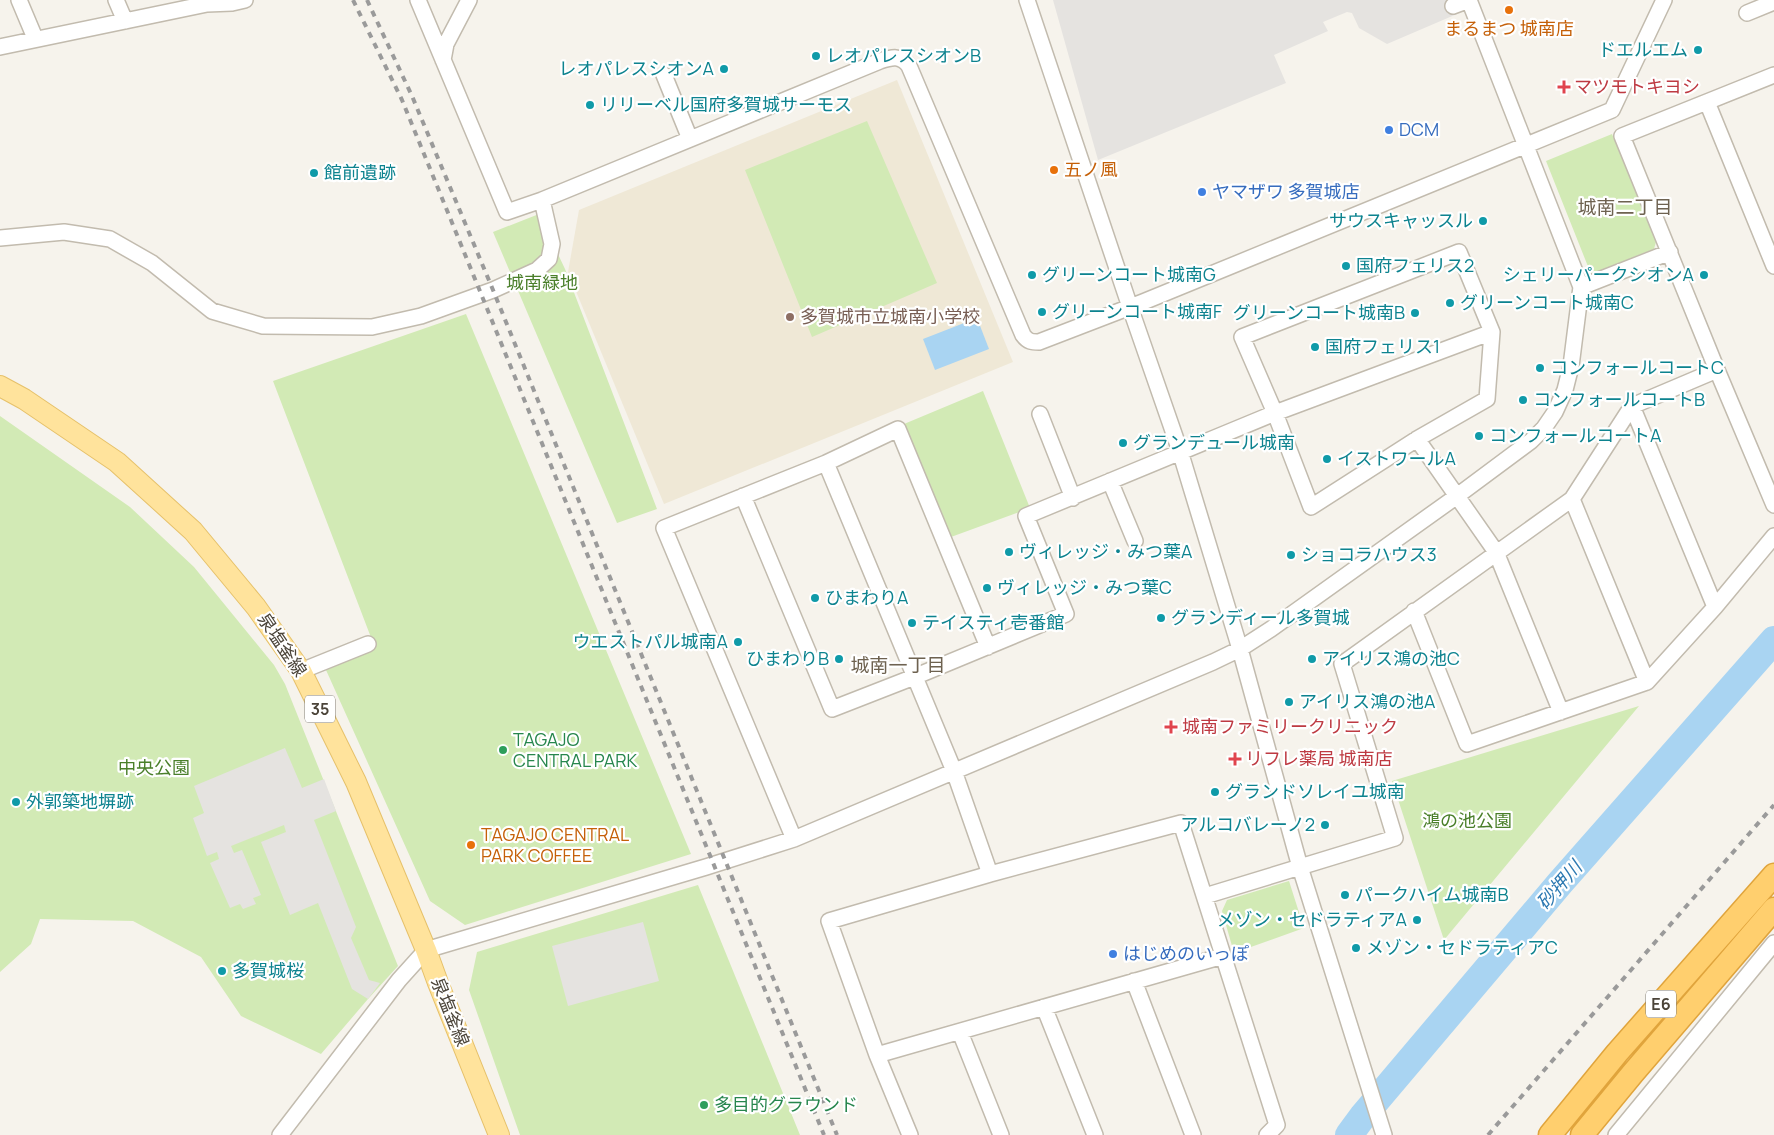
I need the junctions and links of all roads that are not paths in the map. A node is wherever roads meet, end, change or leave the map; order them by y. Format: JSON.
{"nodes":[{"id":1,"x":18,"y":0,"type":"edge"},
{"id":2,"x":116,"y":0,"type":"edge"},
{"id":3,"x":245,"y":0,"type":"edge"},
{"id":4,"x":418,"y":0,"type":"edge"},
{"id":5,"x":469,"y":0,"type":"edge"},
{"id":6,"x":1027,"y":0,"type":"edge"},
{"id":7,"x":1469,"y":0,"type":"edge"},
{"id":8,"x":1664,"y":0,"type":"edge"},
{"id":9,"x":207,"y":2,"type":"edge"},
{"id":10,"x":1774,"y":2,"type":"edge"},
{"id":11,"x":1454,"y":6,"type":"dead end"},
{"id":12,"x":1747,"y":13,"type":"dead end"},
{"id":13,"x":125,"y":21,"type":"junction"},
{"id":14,"x":35,"y":38,"type":"junction"},
{"id":15,"x":0,"y":47,"type":"edge"},
{"id":16,"x":443,"y":62,"type":"junction"},
{"id":17,"x":1774,"y":74,"type":"edge"},
{"id":18,"x":664,"y":75,"type":"dead end"},
{"id":19,"x":1706,"y":102,"type":"junction"},
{"id":20,"x":690,"y":139,"type":"junction"},
{"id":21,"x":1526,"y":146,"type":"junction"},
{"id":22,"x":542,"y":200,"type":"junction"},
{"id":23,"x":0,"y":238,"type":"edge"},
{"id":24,"x":1670,"y":252,"type":"junction"},
{"id":25,"x":1774,"y":266,"type":"edge"},
{"id":26,"x":1581,"y":287,"type":"junction"},
{"id":27,"x":1130,"y":307,"type":"junction"},
{"id":28,"x":1492,"y":332,"type":"junction"},
{"id":29,"x":1717,"y":370,"type":"junction"},
{"id":30,"x":0,"y":386,"type":"edge"},
{"id":31,"x":1632,"y":406,"type":"junction"},
{"id":32,"x":1275,"y":413,"type":"junction"},
{"id":33,"x":1040,"y":414,"type":"dead end"},
{"id":34,"x":1417,"y":439,"type":"junction"},
{"id":35,"x":1180,"y":452,"type":"junction"},
{"id":36,"x":826,"y":463,"type":"junction"},
{"id":37,"x":1110,"y":481,"type":"junction"},
{"id":38,"x":743,"y":496,"type":"junction"},
{"id":39,"x":1457,"y":496,"type":"junction"},
{"id":40,"x":1073,"y":498,"type":"junction"},
{"id":41,"x":1572,"y":499,"type":"junction"},
{"id":42,"x":1774,"y":505,"type":"edge"},
{"id":43,"x":1774,"y":536,"type":"edge"},
{"id":44,"x":1135,"y":541,"type":"dead end"},
{"id":45,"x":1496,"y":552,"type":"junction"},
{"id":46,"x":1715,"y":607,"type":"junction"},
{"id":47,"x":1414,"y":611,"type":"junction"},
{"id":48,"x":368,"y":644,"type":"dead end"},
{"id":49,"x":988,"y":647,"type":"junction"},
{"id":50,"x":1240,"y":649,"type":"junction"},
{"id":51,"x":301,"y":671,"type":"junction"},
{"id":52,"x":914,"y":677,"type":"junction"},
{"id":53,"x":1647,"y":682,"type":"junction"},
{"id":54,"x":1562,"y":712,"type":"junction"},
{"id":55,"x":954,"y":771,"type":"junction"},
{"id":56,"x":794,"y":839,"type":"junction"},
{"id":57,"x":1300,"y":868,"type":"junction"},
{"id":58,"x":990,"y":874,"type":"junction"},
{"id":59,"x":1774,"y":875,"type":"edge"},
{"id":60,"x":1205,"y":896,"type":"junction"},
{"id":61,"x":1774,"y":910,"type":"edge"},
{"id":62,"x":1774,"y":943,"type":"edge"},
{"id":63,"x":426,"y":950,"type":"junction"},
{"id":64,"x":1223,"y":956,"type":"junction"},
{"id":65,"x":1134,"y":981,"type":"junction"},
{"id":66,"x":1044,"y":1007,"type":"junction"},
{"id":67,"x":960,"y":1032,"type":"junction"},
{"id":68,"x":877,"y":1055,"type":"junction"},
{"id":69,"x":280,"y":1135,"type":"edge"},
{"id":70,"x":499,"y":1135,"type":"edge"},
{"id":71,"x":910,"y":1135,"type":"edge"},
{"id":72,"x":1001,"y":1135,"type":"edge"},
{"id":73,"x":1095,"y":1135,"type":"edge"},
{"id":74,"x":1193,"y":1135,"type":"edge"},
{"id":75,"x":1268,"y":1135,"type":"edge"},
{"id":76,"x":1384,"y":1135,"type":"edge"},
{"id":77,"x":1550,"y":1135,"type":"edge"},
{"id":78,"x":1582,"y":1135,"type":"edge"},
{"id":79,"x":1616,"y":1135,"type":"edge"}],
"edges":[{"from":1,"to":14,"type":"street"},
{"from":2,"to":13,"type":"street"},
{"from":3,"to":9,"type":"street"},
{"from":4,"to":16,"type":"street"},
{"from":5,"to":16,"type":"street"},
{"from":6,"to":27,"type":"street"},
{"from":7,"to":11,"type":"street"},
{"from":7,"to":21,"type":"street"},
{"from":8,"to":21,"type":"street"},
{"from":9,"to":13,"type":"street"},
{"from":10,"to":12,"type":"street"},
{"from":13,"to":14,"type":"street"},
{"from":14,"to":15,"type":"street"},
{"from":16,"to":22,"type":"street"},
{"from":17,"to":19,"type":"street"},
{"from":18,"to":20,"type":"street"},
{"from":19,"to":24,"type":"street"},
{"from":19,"to":25,"type":"street"},
{"from":20,"to":22,"type":"street"},
{"from":20,"to":27,"type":"street"},
{"from":21,"to":26,"type":"street"},
{"from":21,"to":27,"type":"street"},
{"from":22,"to":23,"type":"street"},
{"from":24,"to":26,"type":"street"},
{"from":24,"to":29,"type":"street"},
{"from":26,"to":39,"type":"street"},
{"from":27,"to":35,"type":"street"},
{"from":28,"to":32,"type":"street"},
{"from":28,"to":32,"type":"street"},
{"from":28,"to":34,"type":"street"},
{"from":29,"to":31,"type":"street"},
{"from":29,"to":42,"type":"street"},
{"from":30,"to":51,"type":"main road","name":"泉塩釜線","number":"35"},
{"from":31,"to":41,"type":"street"},
{"from":31,"to":46,"type":"street"},
{"from":32,"to":34,"type":"street"},
{"from":32,"to":35,"type":"street"},
{"from":33,"to":40,"type":"street"},
{"from":34,"to":39,"type":"street"},
{"from":35,"to":37,"type":"street"},
{"from":35,"to":50,"type":"street"},
{"from":36,"to":38,"type":"street"},
{"from":36,"to":49,"type":"street"},
{"from":36,"to":52,"type":"street"},
{"from":37,"to":40,"type":"street"},
{"from":37,"to":44,"type":"street"},
{"from":38,"to":52,"type":"street"},
{"from":38,"to":56,"type":"street"},
{"from":39,"to":45,"type":"street"},
{"from":39,"to":50,"type":"street"},
{"from":40,"to":49,"type":"street"},
{"from":41,"to":45,"type":"street"},
{"from":41,"to":53,"type":"street"},
{"from":43,"to":46,"type":"street"},
{"from":45,"to":47,"type":"street"},
{"from":45,"to":54,"type":"street"},
{"from":46,"to":53,"type":"street"},
{"from":47,"to":54,"type":"street"},
{"from":47,"to":57,"type":"street"},
{"from":48,"to":51,"type":"street"},
{"from":49,"to":52,"type":"street"},
{"from":50,"to":55,"type":"street"},
{"from":50,"to":57,"type":"street"},
{"from":51,"to":63,"type":"main road","name":"泉塩釜線","number":"35"},
{"from":52,"to":55,"type":"street"},
{"from":53,"to":54,"type":"street"},
{"from":55,"to":56,"type":"street"},
{"from":55,"to":58,"type":"street"},
{"from":56,"to":63,"type":"street"},
{"from":57,"to":60,"type":"street"},
{"from":57,"to":76,"type":"street"},
{"from":58,"to":60,"type":"street"},
{"from":58,"to":68,"type":"street"},
{"from":59,"to":77,"type":"highway","number":"E6"},
{"from":60,"to":64,"type":"street"},
{"from":61,"to":78,"type":"highway","number":"E6"},
{"from":62,"to":79,"type":"street"},
{"from":63,"to":69,"type":"street"},
{"from":63,"to":70,"type":"main road","name":"泉塩釜線","number":"35"},
{"from":64,"to":65,"type":"street"},
{"from":64,"to":75,"type":"street"},
{"from":65,"to":66,"type":"street"},
{"from":65,"to":74,"type":"street"},
{"from":66,"to":67,"type":"street"},
{"from":66,"to":73,"type":"street"},
{"from":67,"to":68,"type":"street"},
{"from":67,"to":72,"type":"street"},
{"from":68,"to":71,"type":"street"}]}
